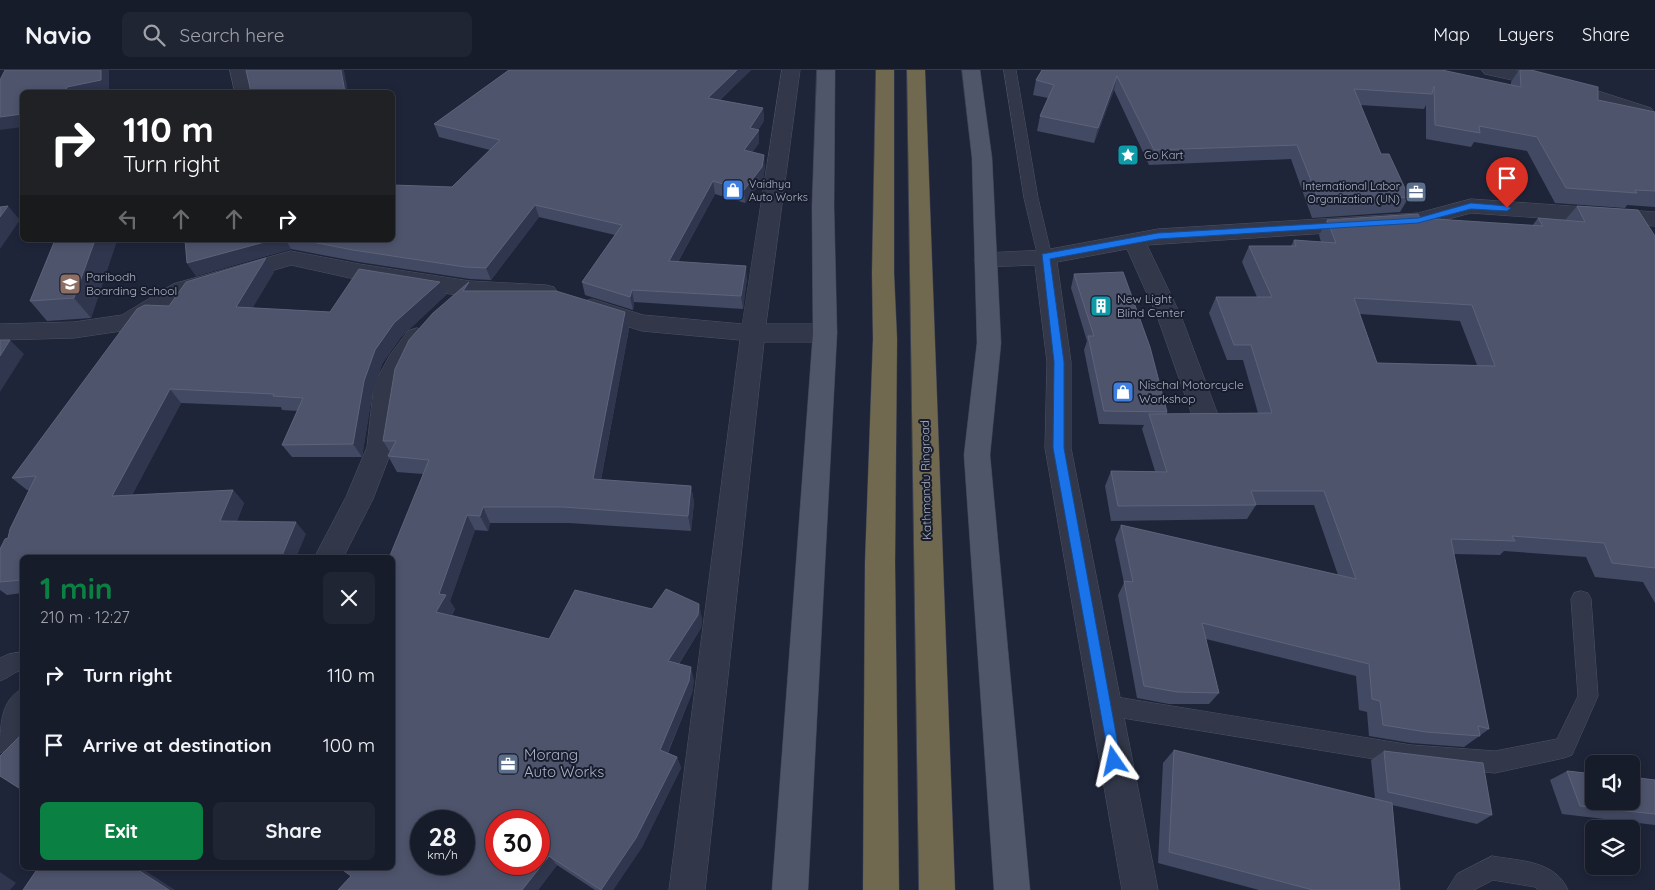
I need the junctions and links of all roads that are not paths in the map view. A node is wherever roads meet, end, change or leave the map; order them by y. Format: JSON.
{"nodes":[{"id":1,"x":239,"y":70,"type":"edge"},
{"id":2,"x":791,"y":70,"type":"edge"},
{"id":3,"x":826,"y":70,"type":"edge"},
{"id":4,"x":884,"y":70,"type":"edge"},
{"id":5,"x":916,"y":70,"type":"edge"},
{"id":6,"x":971,"y":70,"type":"edge"},
{"id":7,"x":1010,"y":70,"type":"edge"},
{"id":8,"x":1491,"y":70,"type":"edge"},
{"id":9,"x":244,"y":90,"type":"edge"},
{"id":10,"x":1644,"y":112,"type":"edge"},
{"id":11,"x":1650,"y":228,"type":"edge"},
{"id":12,"x":1134,"y":240,"type":"junction"},
{"id":13,"x":288,"y":249,"type":"edge"},
{"id":14,"x":1045,"y":257,"type":"junction"},
{"id":15,"x":985,"y":260,"type":"junction"},
{"id":16,"x":470,"y":289,"type":"junction"},
{"id":17,"x":0,"y":332,"type":"edge"},
{"id":18,"x":753,"y":333,"type":"junction"},
{"id":19,"x":825,"y":333,"type":"junction"},
{"id":20,"x":1205,"y":415,"type":"edge"},
{"id":21,"x":330,"y":555,"type":"edge"},
{"id":22,"x":1581,"y":599,"type":"dead end"},
{"id":23,"x":20,"y":661,"type":"edge"},
{"id":24,"x":0,"y":672,"type":"edge"},
{"id":25,"x":1104,"y":705,"type":"junction"},
{"id":26,"x":20,"y":707,"type":"edge"},
{"id":27,"x":0,"y":738,"type":"edge"},
{"id":28,"x":687,"y":890,"type":"edge"},
{"id":29,"x":790,"y":890,"type":"edge"},
{"id":30,"x":881,"y":890,"type":"edge"},
{"id":31,"x":937,"y":890,"type":"edge"},
{"id":32,"x":1012,"y":890,"type":"edge"},
{"id":33,"x":1140,"y":890,"type":"edge"},
{"id":34,"x":1459,"y":890,"type":"edge"},
{"id":35,"x":1556,"y":890,"type":"edge"}],
"edges":[{"from":1,"to":9,"type":"street"},
{"from":2,"to":18,"type":"street"},
{"from":3,"to":19,"type":"main road"},
{"from":4,"to":30,"type":"highway"},
{"from":5,"to":31,"type":"highway","name":"Kathmandu Ringroad"},
{"from":6,"to":15,"type":"main road"},
{"from":7,"to":14,"type":"lane"},
{"from":8,"to":10,"type":"street"},
{"from":11,"to":12,"type":"street"},
{"from":12,"to":14,"type":"street"},
{"from":12,"to":20,"type":"street"},
{"from":13,"to":16,"type":"street"},
{"from":13,"to":17,"type":"street"},
{"from":14,"to":15,"type":"street"},
{"from":14,"to":25,"type":"street"},
{"from":15,"to":32,"type":"main road"},
{"from":16,"to":18,"type":"street"},
{"from":16,"to":21,"type":"street"},
{"from":18,"to":19,"type":"street"},
{"from":18,"to":28,"type":"street"},
{"from":19,"to":29,"type":"main road"},
{"from":22,"to":25,"type":"lane"},
{"from":23,"to":24,"type":"lane"},
{"from":25,"to":33,"type":"street"},
{"from":26,"to":27,"type":"street"},
{"from":34,"to":35,"type":"lane"}]}
